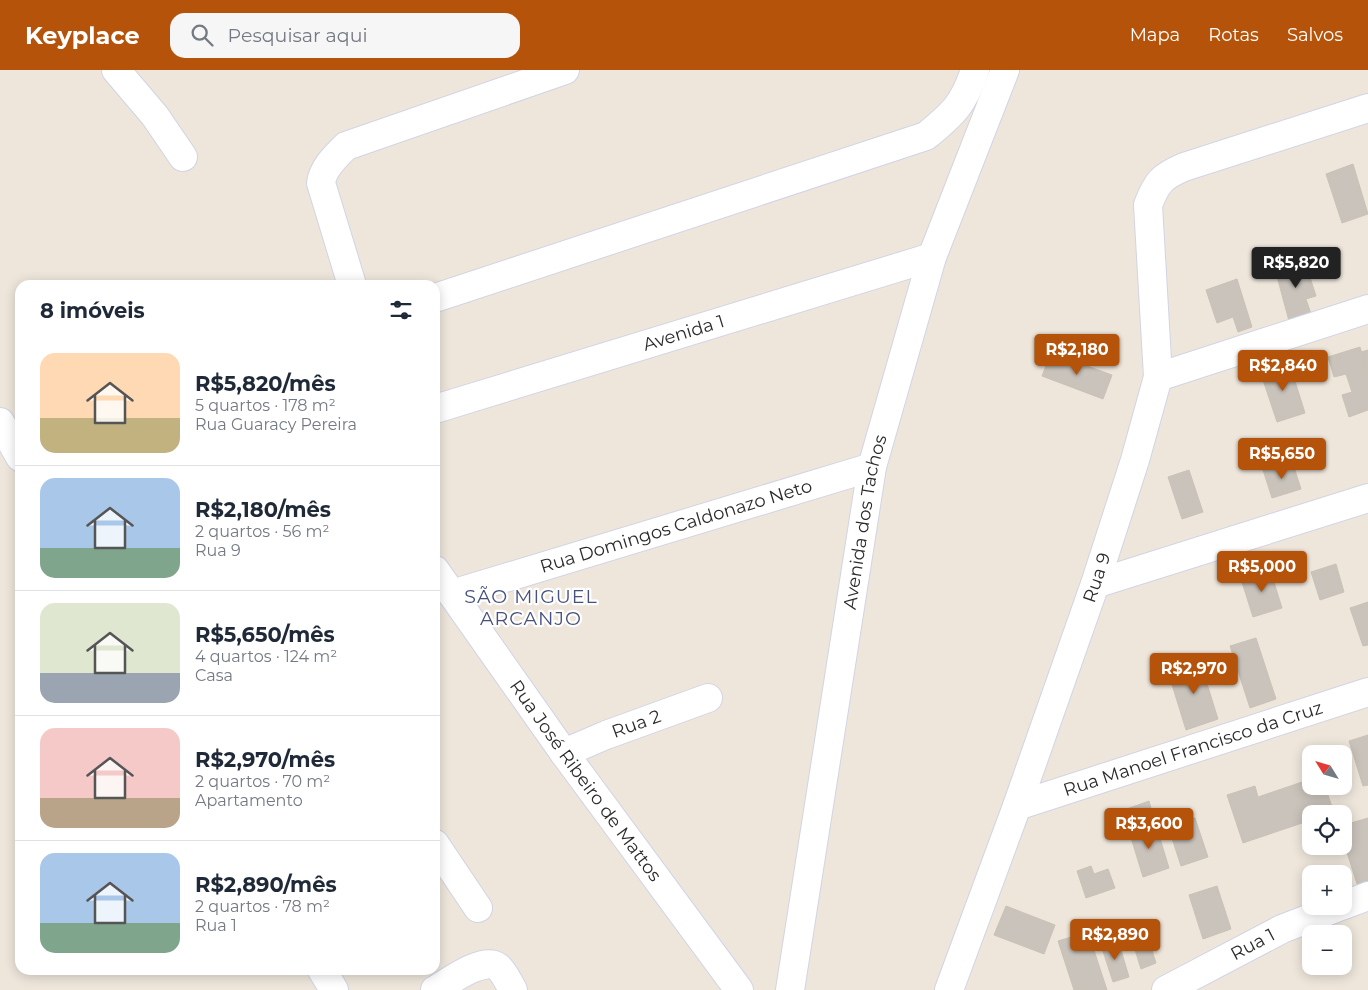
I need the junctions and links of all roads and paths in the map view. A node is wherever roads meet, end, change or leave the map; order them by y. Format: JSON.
{"nodes":[{"id":1,"x":116,"y":70,"type":"edge"},
{"id":2,"x":565,"y":70,"type":"edge"},
{"id":3,"x":975,"y":70,"type":"edge"},
{"id":4,"x":1005,"y":70,"type":"edge"},
{"id":5,"x":1368,"y":108,"type":"edge"},
{"id":6,"x":183,"y":157,"type":"dead end"},
{"id":7,"x":932,"y":257,"type":"junction"},
{"id":8,"x":350,"y":280,"type":"edge"},
{"id":9,"x":440,"y":296,"type":"edge"},
{"id":10,"x":1368,"y":309,"type":"edge"},
{"id":11,"x":1158,"y":376,"type":"junction"},
{"id":12,"x":440,"y":407,"type":"edge"},
{"id":13,"x":872,"y":468,"type":"junction"},
{"id":14,"x":1368,"y":498,"type":"edge"},
{"id":15,"x":440,"y":577,"type":"edge"},
{"id":16,"x":1095,"y":584,"type":"junction"},
{"id":17,"x":452,"y":594,"type":"junction"},
{"id":18,"x":1368,"y":692,"type":"edge"},
{"id":19,"x":708,"y":698,"type":"dead end"},
{"id":20,"x":564,"y":754,"type":"junction"},
{"id":21,"x":1017,"y":806,"type":"junction"},
{"id":22,"x":440,"y":851,"type":"edge"},
{"id":23,"x":1368,"y":896,"type":"edge"},
{"id":24,"x":1352,"y":902,"type":"edge"},
{"id":25,"x":478,"y":908,"type":"dead end"},
{"id":26,"x":1319,"y":915,"type":"edge"},
{"id":27,"x":325,"y":975,"type":"edge"},
{"id":28,"x":334,"y":990,"type":"edge"},
{"id":29,"x":435,"y":990,"type":"edge"},
{"id":30,"x":513,"y":990,"type":"edge"},
{"id":31,"x":739,"y":990,"type":"edge"},
{"id":32,"x":790,"y":990,"type":"edge"},
{"id":33,"x":949,"y":990,"type":"edge"},
{"id":34,"x":1166,"y":990,"type":"edge"}],
"edges":[{"from":1,"to":6,"type":"street"},
{"from":2,"to":8,"type":"street"},
{"from":3,"to":9,"type":"street"},
{"from":4,"to":7,"type":"street","name":"Avenida dos Tachos"},
{"from":5,"to":11,"type":"street","name":"Rua 9"},
{"from":7,"to":12,"type":"street","name":"Avenida 1"},
{"from":7,"to":13,"type":"street","name":"Avenida dos Tachos"},
{"from":10,"to":11,"type":"street"},
{"from":11,"to":16,"type":"street","name":"Rua 9"},
{"from":13,"to":17,"type":"street","name":"Rua Domingos Caldonazo Neto"},
{"from":13,"to":32,"type":"street","name":"Avenida dos Tachos"},
{"from":14,"to":16,"type":"street"},
{"from":15,"to":17,"type":"street","name":"Rua José Ribeiro de Mattos"},
{"from":16,"to":21,"type":"street","name":"Rua 9"},
{"from":17,"to":20,"type":"street","name":"Rua José Ribeiro de Mattos"},
{"from":18,"to":21,"type":"street","name":"Rua Manoel Francisco da Cruz"},
{"from":19,"to":20,"type":"street","name":"Rua 2"},
{"from":20,"to":31,"type":"street","name":"Rua José Ribeiro de Mattos"},
{"from":21,"to":33,"type":"street","name":"Rua 9"},
{"from":22,"to":25,"type":"street"},
{"from":23,"to":24,"type":"street","name":"Rua 1"},
{"from":26,"to":34,"type":"street","name":"Rua 1"},
{"from":27,"to":28,"type":"street"},
{"from":29,"to":30,"type":"street"}]}
